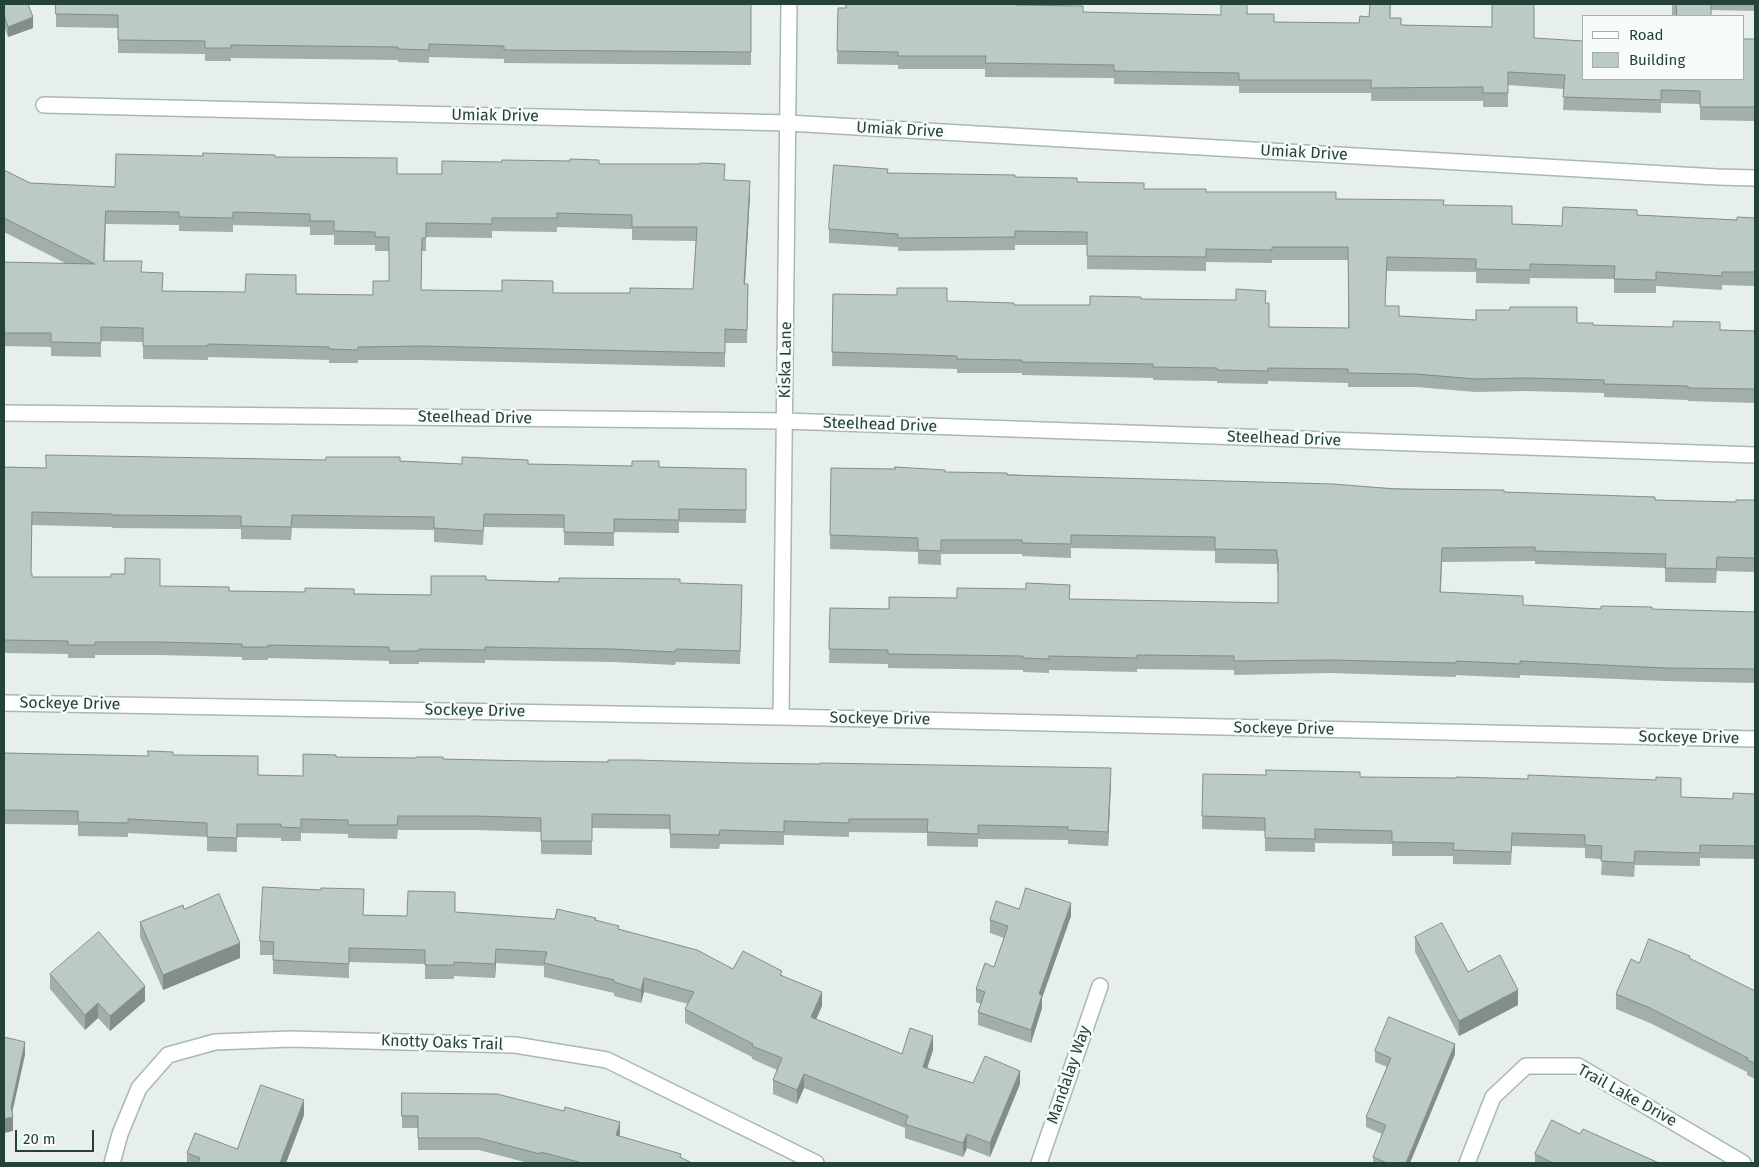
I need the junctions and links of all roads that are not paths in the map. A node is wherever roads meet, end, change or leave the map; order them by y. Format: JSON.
{"nodes":[{"id":1,"x":789,"y":4,"type":"edge"},
{"id":2,"x":44,"y":105,"type":"dead end"},
{"id":3,"x":788,"y":123,"type":"junction"},
{"id":4,"x":1755,"y":178,"type":"edge"},
{"id":5,"x":4,"y":413,"type":"edge"},
{"id":6,"x":785,"y":421,"type":"junction"},
{"id":7,"x":1755,"y":455,"type":"edge"},
{"id":8,"x":4,"y":703,"type":"edge"},
{"id":9,"x":781,"y":716,"type":"junction"},
{"id":10,"x":1755,"y":739,"type":"edge"},
{"id":11,"x":1100,"y":986,"type":"dead end"},
{"id":12,"x":112,"y":1163,"type":"edge"},
{"id":13,"x":816,"y":1163,"type":"edge"},
{"id":14,"x":1039,"y":1163,"type":"edge"},
{"id":15,"x":1467,"y":1163,"type":"edge"},
{"id":16,"x":1743,"y":1163,"type":"edge"}],
"edges":[{"from":1,"to":3,"type":"street","name":"Kiska Lane"},
{"from":2,"to":3,"type":"street","name":"Umiak Drive"},
{"from":3,"to":4,"type":"street","name":"Umiak Drive"},
{"from":3,"to":6,"type":"street","name":"Kiska Lane"},
{"from":5,"to":6,"type":"street","name":"Steelhead Drive"},
{"from":6,"to":7,"type":"street","name":"Steelhead Drive"},
{"from":6,"to":9,"type":"street","name":"Kiska Lane"},
{"from":8,"to":9,"type":"street","name":"Sockeye Drive"},
{"from":9,"to":10,"type":"street","name":"Sockeye Drive"},
{"from":11,"to":14,"type":"street","name":"Mandalay Way"},
{"from":12,"to":13,"type":"street","name":"Knotty Oaks Trail"},
{"from":15,"to":16,"type":"street","name":"Trail Lake Drive"}]}
